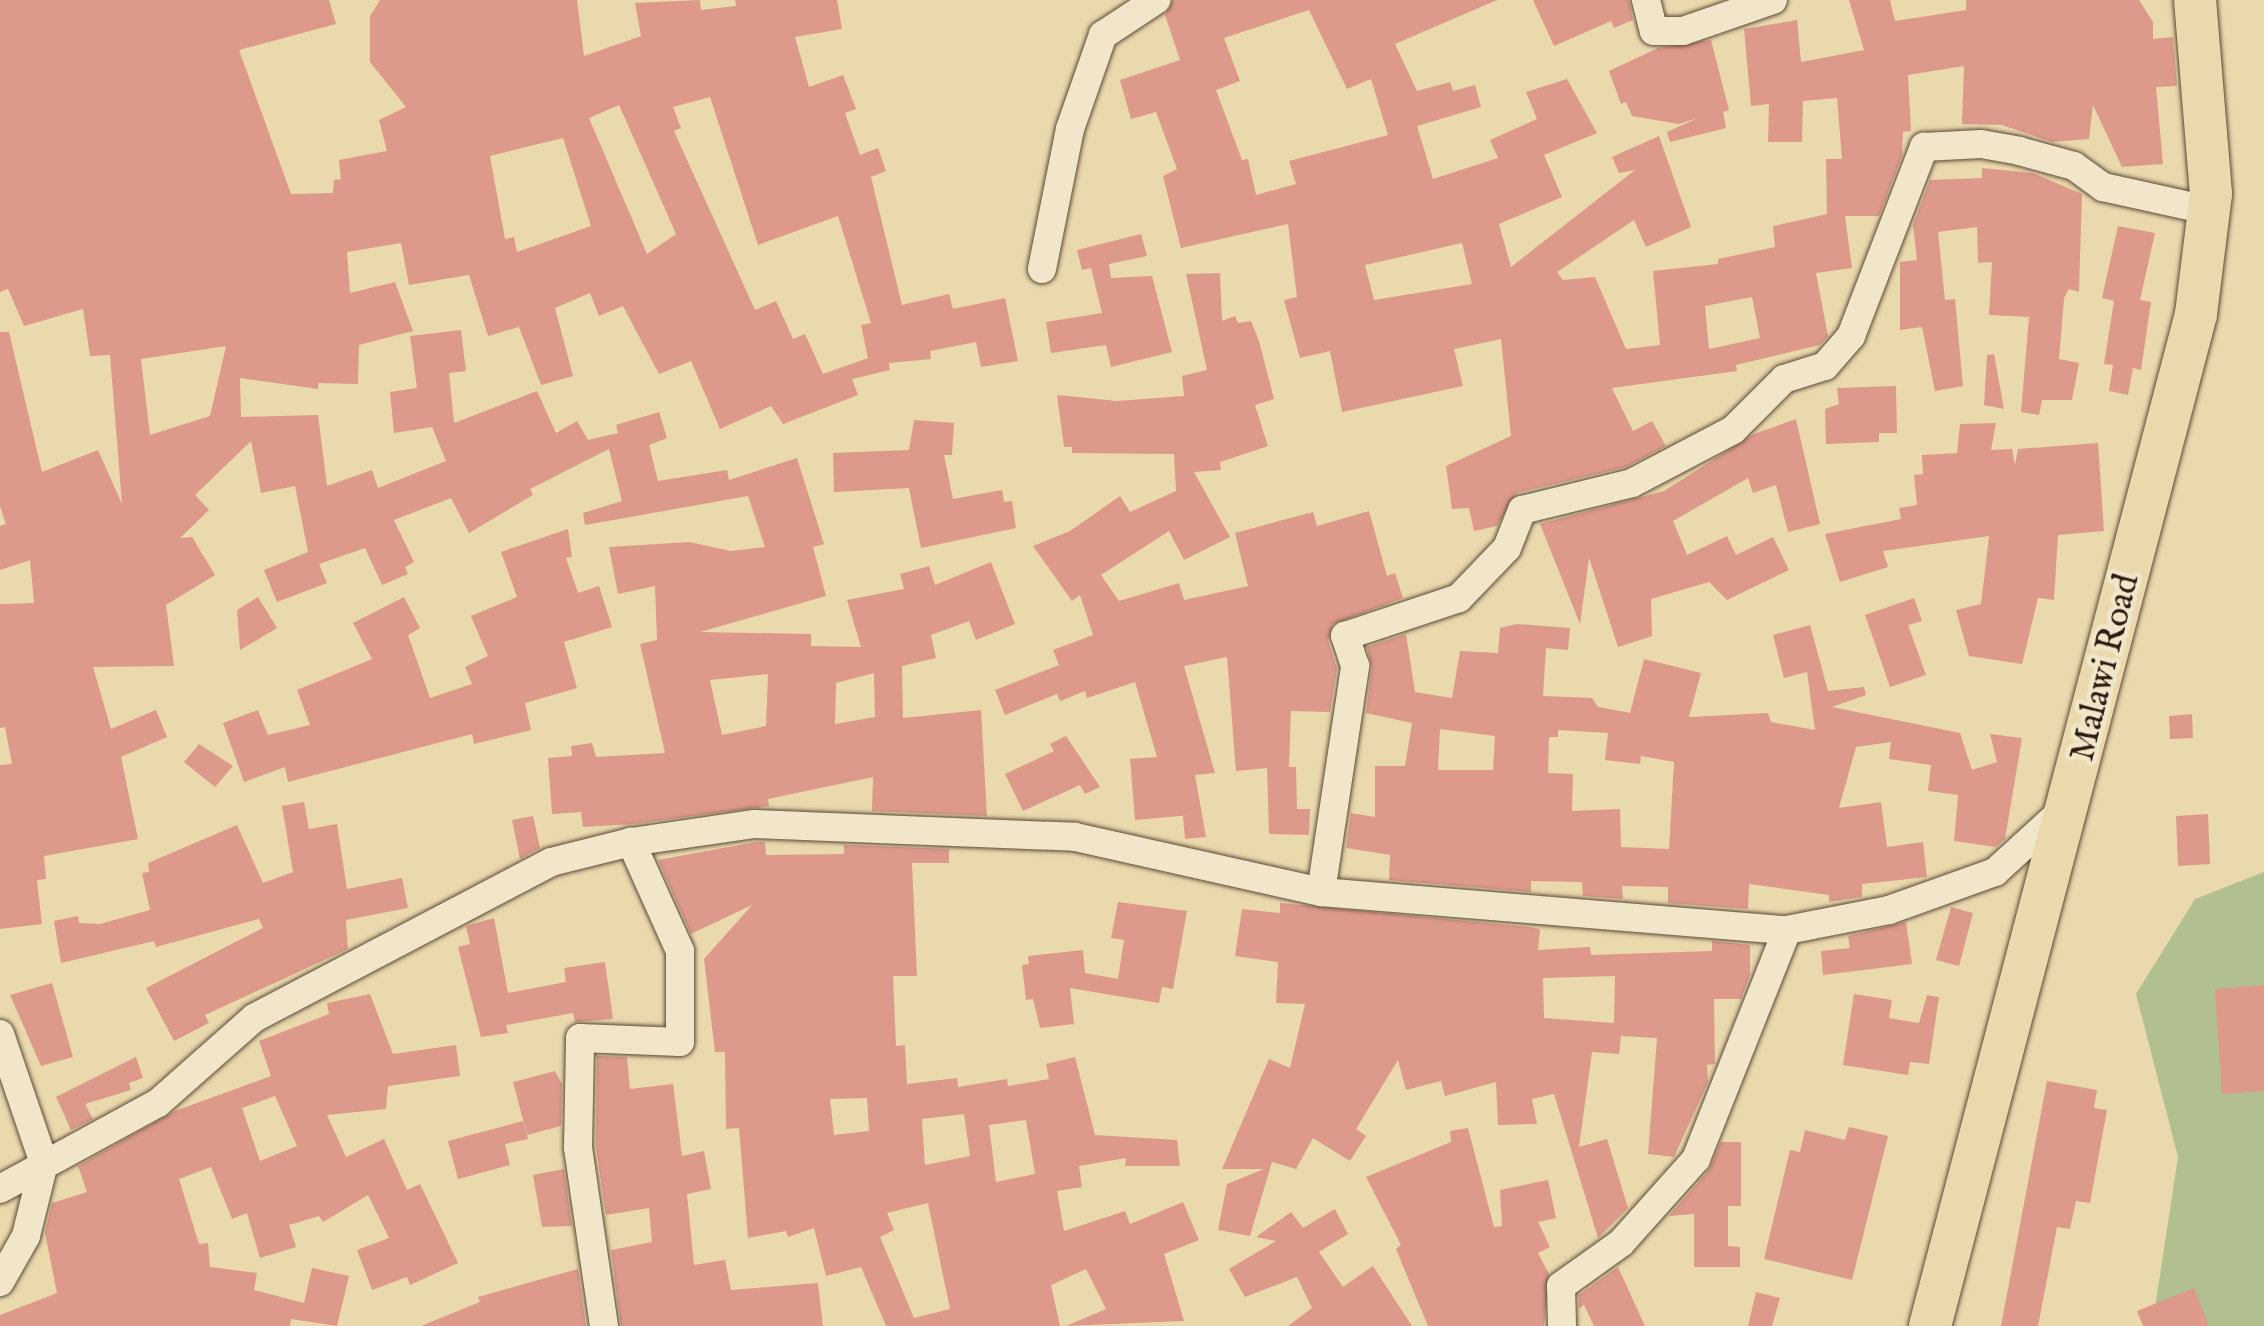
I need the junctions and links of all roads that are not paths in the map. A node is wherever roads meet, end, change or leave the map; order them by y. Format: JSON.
{"nodes":[{"id":1,"x":1156,"y":0,"type":"edge"},
{"id":2,"x":1646,"y":0,"type":"edge"},
{"id":3,"x":1773,"y":0,"type":"edge"},
{"id":4,"x":2195,"y":0,"type":"edge"},
{"id":5,"x":2208,"y":210,"type":"junction"},
{"id":6,"x":1042,"y":269,"type":"dead end"},
{"id":7,"x":2072,"y":802,"type":"junction"},
{"id":8,"x":630,"y":842,"type":"junction"},
{"id":9,"x":1322,"y":892,"type":"junction"},
{"id":10,"x":1786,"y":930,"type":"junction"},
{"id":11,"x":0,"y":1034,"type":"edge"},
{"id":12,"x":44,"y":1163,"type":"junction"},
{"id":13,"x":0,"y":1188,"type":"edge"},
{"id":14,"x":0,"y":1282,"type":"edge"},
{"id":15,"x":604,"y":1326,"type":"edge"},
{"id":16,"x":1562,"y":1326,"type":"edge"},
{"id":17,"x":1930,"y":1326,"type":"edge"}],
"edges":[{"from":1,"to":6,"type":"street"},
{"from":2,"to":3,"type":"street"},
{"from":4,"to":5,"type":"main road","name":"Malawi Road"},
{"from":5,"to":7,"type":"main road","name":"Malawi Road"},
{"from":5,"to":9,"type":"street"},
{"from":7,"to":10,"type":"street"},
{"from":7,"to":17,"type":"main road","name":"Malawi Road"},
{"from":8,"to":9,"type":"street"},
{"from":8,"to":12,"type":"street"},
{"from":8,"to":15,"type":"street"},
{"from":9,"to":10,"type":"street"},
{"from":10,"to":16,"type":"street"},
{"from":11,"to":12,"type":"street"},
{"from":12,"to":13,"type":"street"},
{"from":12,"to":14,"type":"street"}]}
